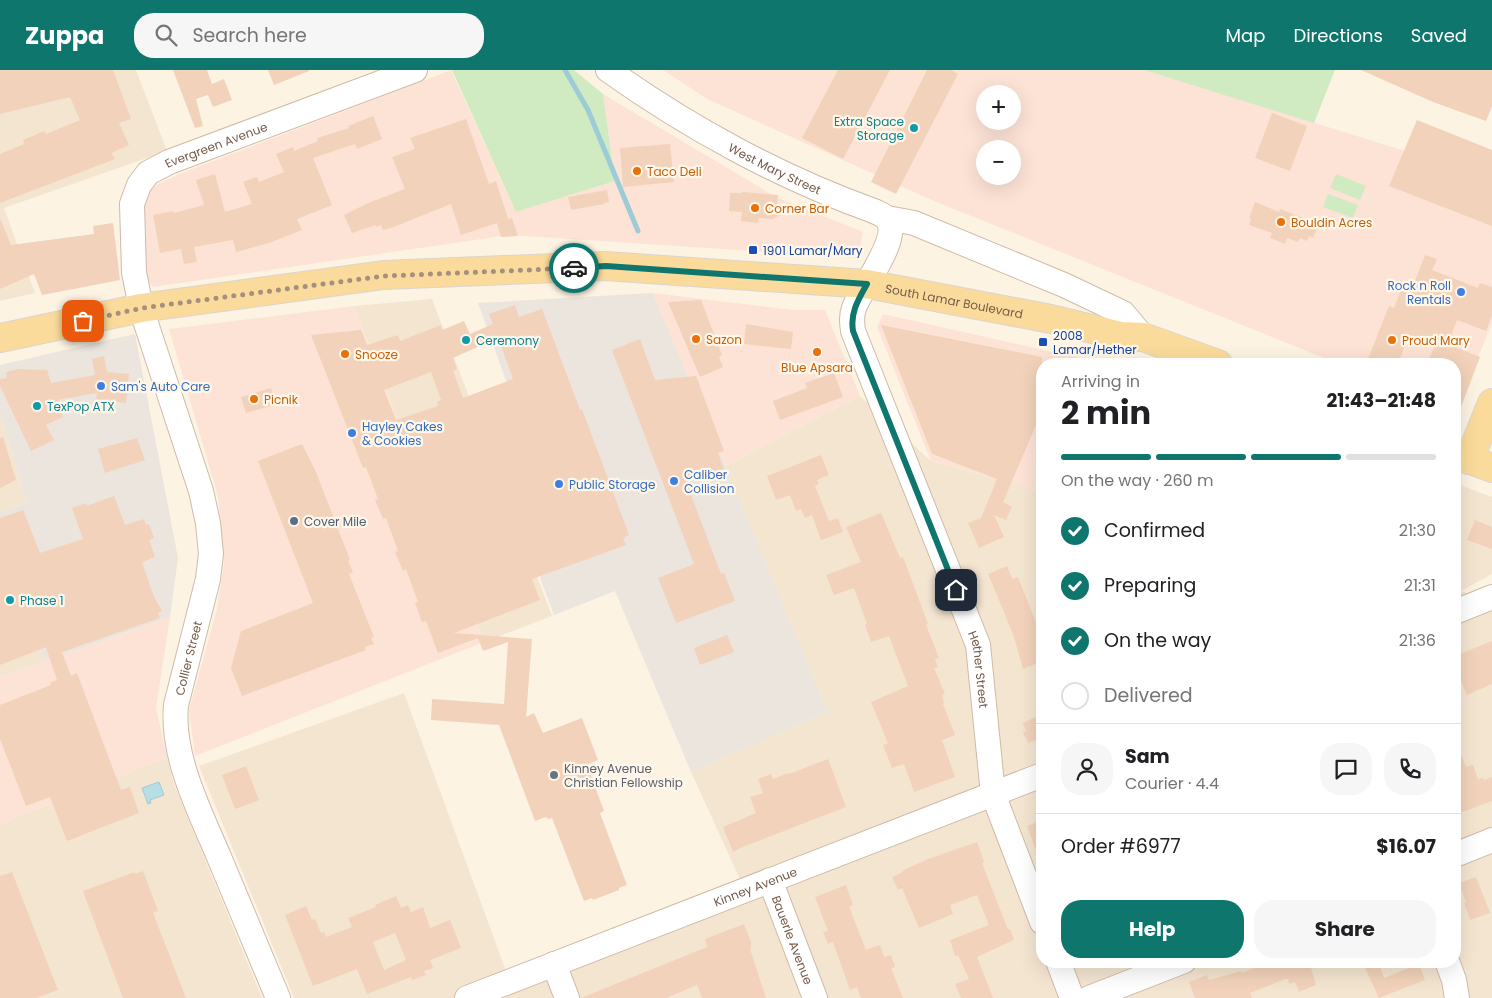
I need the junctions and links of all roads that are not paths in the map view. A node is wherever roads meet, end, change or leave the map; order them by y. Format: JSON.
{"nodes":[{"id":1,"x":415,"y":70,"type":"edge"},
{"id":2,"x":608,"y":70,"type":"edge"},
{"id":3,"x":887,"y":218,"type":"junction"},
{"id":4,"x":867,"y":284,"type":"junction"},
{"id":5,"x":142,"y":308,"type":"junction"},
{"id":6,"x":1143,"y":337,"type":"junction"},
{"id":7,"x":0,"y":338,"type":"edge"},
{"id":8,"x":1201,"y":358,"type":"edge"},
{"id":9,"x":1492,"y":404,"type":"edge"},
{"id":10,"x":1472,"y":461,"type":"edge"},
{"id":11,"x":1492,"y":596,"type":"edge"},
{"id":12,"x":1461,"y":609,"type":"edge"},
{"id":13,"x":1036,"y":777,"type":"edge"},
{"id":14,"x":993,"y":794,"type":"junction"},
{"id":15,"x":1492,"y":840,"type":"edge"},
{"id":16,"x":1461,"y":853,"type":"edge"},
{"id":17,"x":770,"y":880,"type":"junction"},
{"id":18,"x":1036,"y":906,"type":"edge"},
{"id":19,"x":554,"y":964,"type":"junction"},
{"id":20,"x":1061,"y":968,"type":"edge"},
{"id":21,"x":1166,"y":968,"type":"edge"},
{"id":22,"x":1450,"y":968,"type":"edge"},
{"id":23,"x":278,"y":998,"type":"edge"},
{"id":24,"x":467,"y":998,"type":"edge"},
{"id":25,"x":567,"y":998,"type":"edge"},
{"id":26,"x":815,"y":998,"type":"edge"},
{"id":27,"x":1072,"y":998,"type":"edge"},
{"id":28,"x":1089,"y":998,"type":"edge"},
{"id":29,"x":1457,"y":998,"type":"edge"}],
"edges":[{"from":1,"to":5,"type":"street","name":"Evergreen Avenue"},
{"from":2,"to":3,"type":"street","name":"West Mary Street"},
{"from":3,"to":4,"type":"street"},
{"from":3,"to":6,"type":"street","name":"West Mary Street"},
{"from":4,"to":5,"type":"main road","name":"South Lamar Boulevard"},
{"from":4,"to":6,"type":"main road","name":"South Lamar Boulevard"},
{"from":4,"to":14,"type":"street","name":"Hether Street"},
{"from":5,"to":7,"type":"main road","name":"South Lamar Boulevard"},
{"from":5,"to":23,"type":"street","name":"Collier Street"},
{"from":6,"to":8,"type":"main road","name":"South Lamar Boulevard"},
{"from":9,"to":10,"type":"main road"},
{"from":11,"to":12,"type":"street"},
{"from":13,"to":14,"type":"street","name":"Kinney Avenue"},
{"from":14,"to":17,"type":"street","name":"Kinney Avenue"},
{"from":14,"to":18,"type":"street","name":"Hether Street"},
{"from":15,"to":16,"type":"street"},
{"from":17,"to":19,"type":"street","name":"Kinney Avenue"},
{"from":17,"to":26,"type":"street","name":"Bauerle Avenue"},
{"from":19,"to":24,"type":"street","name":"Kinney Avenue"},
{"from":19,"to":25,"type":"street"},
{"from":20,"to":27,"type":"street"},
{"from":21,"to":28,"type":"street"},
{"from":22,"to":29,"type":"street"}]}
